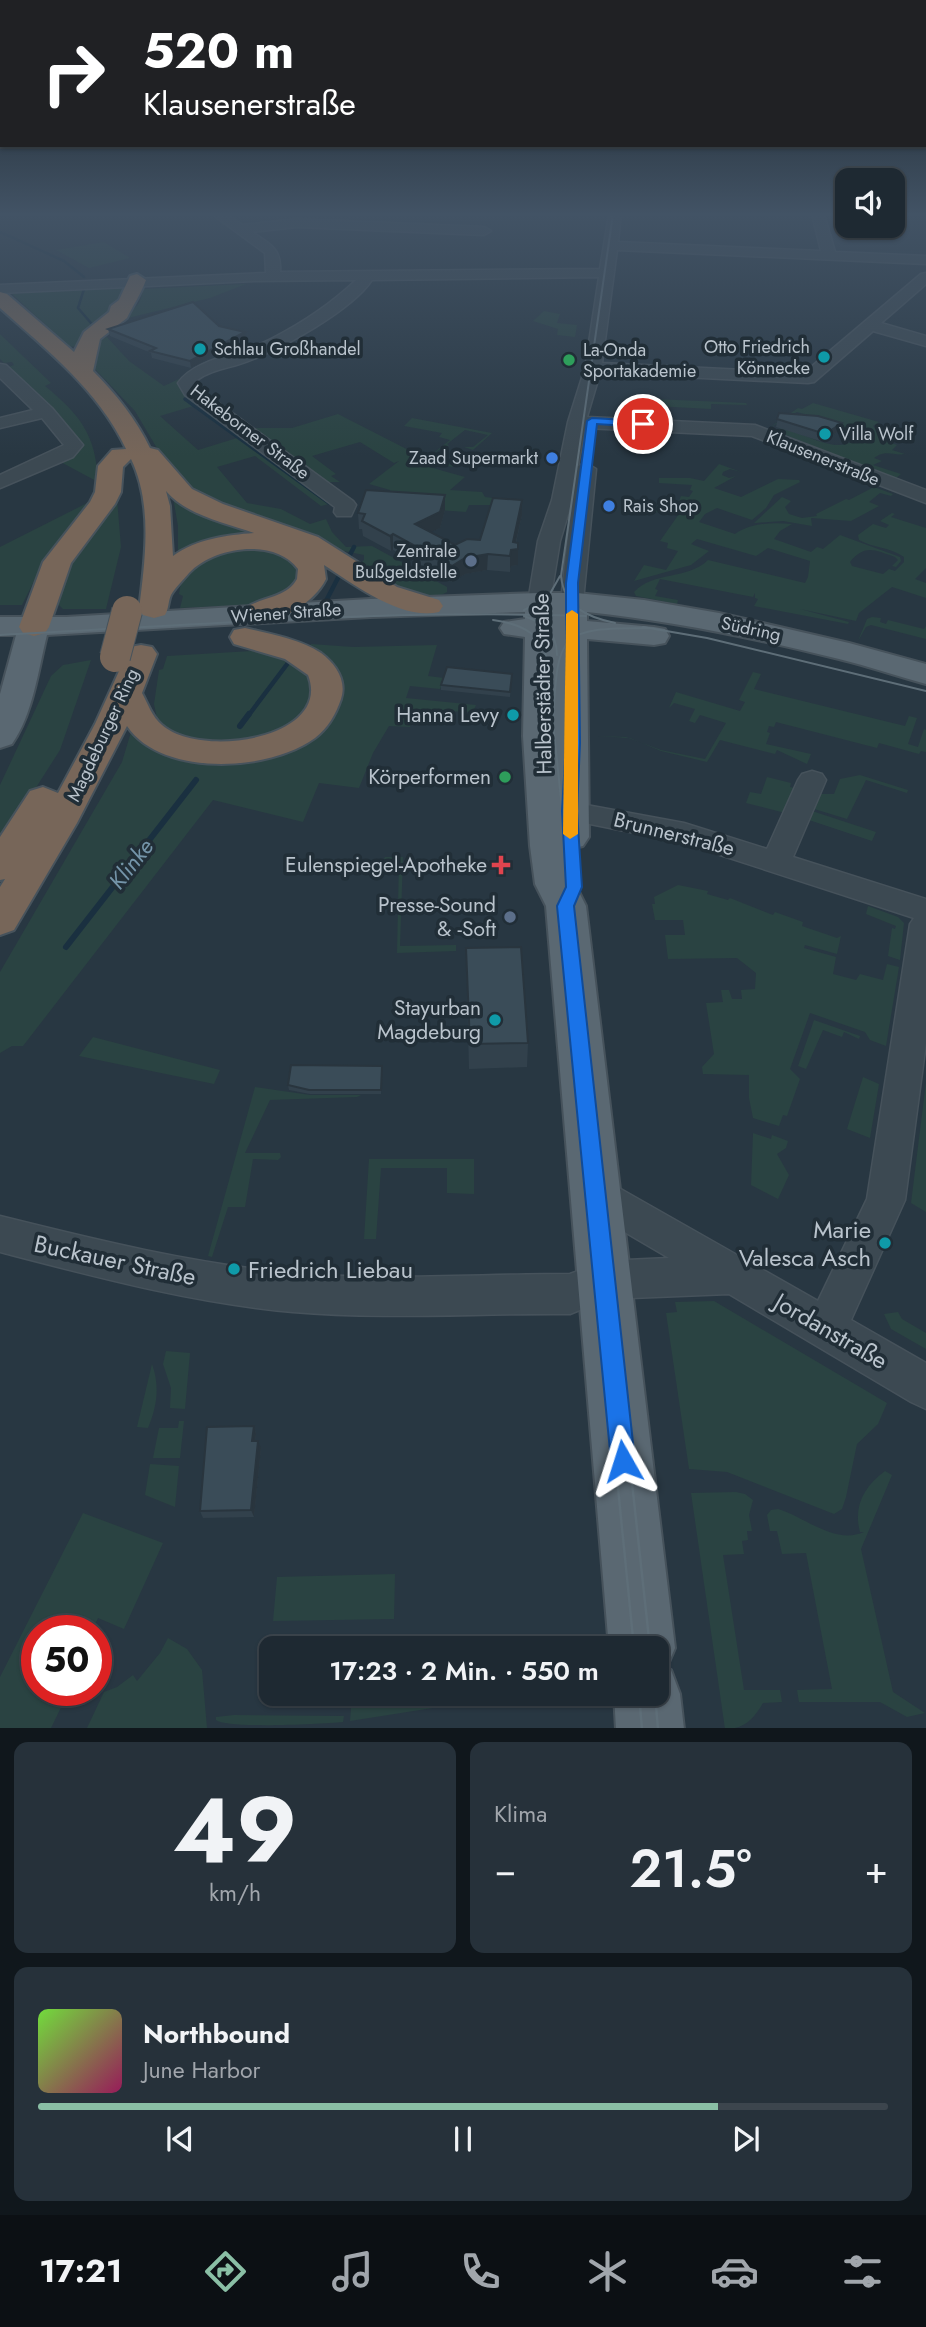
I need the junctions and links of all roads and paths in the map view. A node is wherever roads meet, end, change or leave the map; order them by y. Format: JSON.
{"nodes":[{"id":1,"x":131,"y":295,"type":"edge"},
{"id":2,"x":349,"y":295,"type":"edge"},
{"id":3,"x":604,"y":295,"type":"edge"},
{"id":4,"x":905,"y":295,"type":"edge"},
{"id":5,"x":4,"y":308,"type":"edge"},
{"id":6,"x":112,"y":314,"type":"junction"},
{"id":7,"x":51,"y":319,"type":"dead end"},
{"id":8,"x":78,"y":319,"type":"dead end"},
{"id":9,"x":870,"y":325,"type":"junction"},
{"id":10,"x":926,"y":341,"type":"edge"},
{"id":11,"x":593,"y":368,"type":"junction"},
{"id":12,"x":0,"y":369,"type":"edge"},
{"id":13,"x":82,"y":371,"type":"junction"},
{"id":14,"x":46,"y":412,"type":"junction"},
{"id":15,"x":585,"y":421,"type":"junction"},
{"id":16,"x":0,"y":423,"type":"edge"},
{"id":17,"x":128,"y":447,"type":"junction"},
{"id":18,"x":0,"y":482,"type":"edge"},
{"id":19,"x":926,"y":497,"type":"edge"},
{"id":20,"x":344,"y":512,"type":"dead end"},
{"id":21,"x":146,"y":605,"type":"junction"},
{"id":22,"x":428,"y":606,"type":"junction"},
{"id":23,"x":556,"y":615,"type":"junction"},
{"id":24,"x":0,"y":626,"type":"edge"},
{"id":25,"x":250,"y":626,"type":"junction"},
{"id":26,"x":21,"y":642,"type":"edge"},
{"id":27,"x":128,"y":655,"type":"junction"},
{"id":28,"x":926,"y":674,"type":"edge"},
{"id":29,"x":126,"y":694,"type":"junction"},
{"id":30,"x":926,"y":698,"type":"edge"},
{"id":31,"x":0,"y":737,"type":"edge"},
{"id":32,"x":812,"y":780,"type":"dead end"},
{"id":33,"x":570,"y":811,"type":"junction"},
{"id":34,"x":776,"y":862,"type":"junction"},
{"id":35,"x":0,"y":867,"type":"edge"},
{"id":36,"x":566,"y":906,"type":"junction"},
{"id":37,"x":926,"y":910,"type":"edge"},
{"id":38,"x":0,"y":920,"type":"edge"},
{"id":39,"x":926,"y":924,"type":"edge"},
{"id":40,"x":596,"y":1195,"type":"junction"},
{"id":41,"x":0,"y":1234,"type":"edge"},
{"id":42,"x":736,"y":1275,"type":"junction"},
{"id":43,"x":605,"y":1280,"type":"junction"},
{"id":44,"x":826,"y":1329,"type":"junction"},
{"id":45,"x":926,"y":1387,"type":"edge"},
{"id":46,"x":641,"y":1636,"type":"edge"},
{"id":47,"x":648,"y":1706,"type":"edge"},
{"id":48,"x":650,"y":1728,"type":"edge"}],
"edges":[{"from":1,"to":6,"type":"highway"},
{"from":2,"to":20,"type":"street","name":"Hakeborner Straße"},
{"from":3,"to":11,"type":"street","name":"Halberstädter Straße"},
{"from":4,"to":9,"type":"street"},
{"from":5,"to":7,"type":"highway"},
{"from":5,"to":13,"type":"highway","name":"Magdeburger Ring"},
{"from":5,"to":17,"type":"highway","name":"Magdeburger Ring"},
{"from":6,"to":8,"type":"highway"},
{"from":6,"to":13,"type":"highway"},
{"from":9,"to":10,"type":"street"},
{"from":9,"to":11,"type":"street"},
{"from":11,"to":15,"type":"street","name":"Halberstädter Straße"},
{"from":12,"to":14,"type":"street"},
{"from":13,"to":17,"type":"highway","name":"Magdeburger Ring"},
{"from":14,"to":16,"type":"street"},
{"from":14,"to":18,"type":"street"},
{"from":15,"to":19,"type":"street","name":"Klausenerstraße"},
{"from":15,"to":23,"type":"street","name":"Halberstädter Straße"},
{"from":15,"to":23,"type":"street","name":"Halberstädter Straße"},
{"from":17,"to":21,"type":"highway","name":"Magdeburger Ring"},
{"from":17,"to":22,"type":"highway"},
{"from":17,"to":26,"type":"highway"},
{"from":21,"to":25,"type":"highway"},
{"from":21,"to":27,"type":"highway","name":"Magdeburger Ring","bridge":true},
{"from":22,"to":23,"type":"main road","name":"Wiener Straße"},
{"from":22,"to":25,"type":"main road","name":"Wiener Straße"},
{"from":23,"to":25,"type":"main road","name":"Wiener Straße"},
{"from":23,"to":28,"type":"main road","name":"Südring"},
{"from":23,"to":30,"type":"main road","name":"Südring"},
{"from":23,"to":33,"type":"main road","name":"Halberstädter Straße"},
{"from":23,"to":36,"type":"main road","name":"Halberstädter Straße"},
{"from":24,"to":26,"type":"main road","name":"Wiener Straße"},
{"from":25,"to":26,"type":"main road","name":"Wiener Straße"},
{"from":25,"to":29,"type":"highway"},
{"from":26,"to":31,"type":"main road"},
{"from":27,"to":29,"type":"highway","name":"Magdeburger Ring"},
{"from":27,"to":35,"type":"highway","name":"Magdeburger Ring"},
{"from":29,"to":38,"type":"highway","name":"Magdeburger Ring"},
{"from":32,"to":34,"type":"street"},
{"from":33,"to":34,"type":"street","name":"Brunnerstraße"},
{"from":33,"to":36,"type":"main road","name":"Halberstädter Straße"},
{"from":34,"to":37,"type":"street","name":"Brunnerstraße"},
{"from":36,"to":40,"type":"main road","name":"Halberstädter Straße"},
{"from":39,"to":44,"type":"street"},
{"from":40,"to":42,"type":"street","name":"Jordanstraße"},
{"from":40,"to":43,"type":"main road","name":"Halberstädter Straße"},
{"from":41,"to":43,"type":"street","name":"Buckauer Straße"},
{"from":42,"to":43,"type":"street"},
{"from":42,"to":44,"type":"street","name":"Jordanstraße"},
{"from":43,"to":46,"type":"main road","name":"Halberstädter Straße"},
{"from":44,"to":45,"type":"street","name":"Jordanstraße"},
{"from":47,"to":48,"type":"main road"}]}
